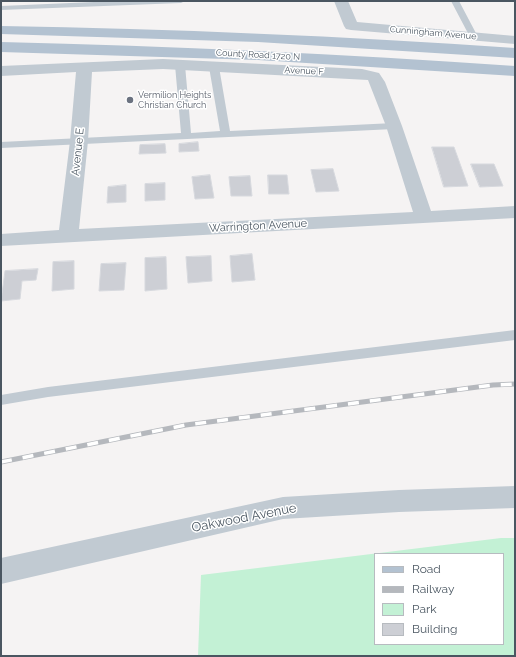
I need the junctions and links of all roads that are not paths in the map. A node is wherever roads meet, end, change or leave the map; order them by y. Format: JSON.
{"nodes":[{"id":1,"x":181,"y":1,"type":"edge"},
{"id":2,"x":341,"y":1,"type":"edge"},
{"id":3,"x":455,"y":1,"type":"edge"},
{"id":4,"x":1,"y":8,"type":"edge"},
{"id":5,"x":1,"y":30,"type":"edge"},
{"id":6,"x":474,"y":37,"type":"junction"},
{"id":7,"x":515,"y":40,"type":"edge"},
{"id":8,"x":1,"y":48,"type":"edge"},
{"id":9,"x":515,"y":53,"type":"edge"},
{"id":10,"x":180,"y":65,"type":"junction"},
{"id":11,"x":214,"y":67,"type":"junction"},
{"id":12,"x":84,"y":68,"type":"junction"},
{"id":13,"x":1,"y":71,"type":"edge"},
{"id":14,"x":515,"y":71,"type":"edge"},
{"id":15,"x":394,"y":126,"type":"junction"},
{"id":16,"x":225,"y":134,"type":"junction"},
{"id":17,"x":186,"y":135,"type":"junction"},
{"id":18,"x":79,"y":141,"type":"junction"},
{"id":19,"x":1,"y":145,"type":"edge"},
{"id":20,"x":515,"y":212,"type":"edge"},
{"id":21,"x":424,"y":217,"type":"junction"},
{"id":22,"x":68,"y":236,"type":"junction"},
{"id":23,"x":1,"y":240,"type":"edge"},
{"id":24,"x":515,"y":335,"type":"edge"},
{"id":25,"x":1,"y":400,"type":"edge"},
{"id":26,"x":515,"y":496,"type":"edge"},
{"id":27,"x":1,"y":570,"type":"edge"}],
"edges":[{"from":1,"to":4,"type":"lane"},
{"from":2,"to":6,"type":"street","name":"Cunningham Avenue"},
{"from":3,"to":6,"type":"lane"},
{"from":5,"to":9,"type":"main road","name":"County Road 1720 N"},
{"from":6,"to":7,"type":"street","name":"Cunningham Avenue"},
{"from":8,"to":14,"type":"main road","name":"County Road 1720 N"},
{"from":10,"to":11,"type":"street","name":"Avenue F"},
{"from":10,"to":12,"type":"street","name":"Avenue F"},
{"from":10,"to":17,"type":"lane"},
{"from":11,"to":15,"type":"street","name":"Avenue F"},
{"from":11,"to":16,"type":"lane"},
{"from":12,"to":13,"type":"street"},
{"from":12,"to":18,"type":"street","name":"Avenue E"},
{"from":15,"to":16,"type":"lane"},
{"from":15,"to":21,"type":"street","name":"Avenue F"},
{"from":16,"to":17,"type":"lane"},
{"from":17,"to":18,"type":"lane"},
{"from":18,"to":19,"type":"lane"},
{"from":18,"to":22,"type":"street","name":"Avenue E"},
{"from":20,"to":21,"type":"street","name":"Warrington Avenue"},
{"from":21,"to":22,"type":"street","name":"Warrington Avenue"},
{"from":22,"to":23,"type":"street","name":"Warrington Avenue"},
{"from":24,"to":25,"type":"lane"},
{"from":26,"to":27,"type":"street","name":"Oakwood Avenue"}]}
